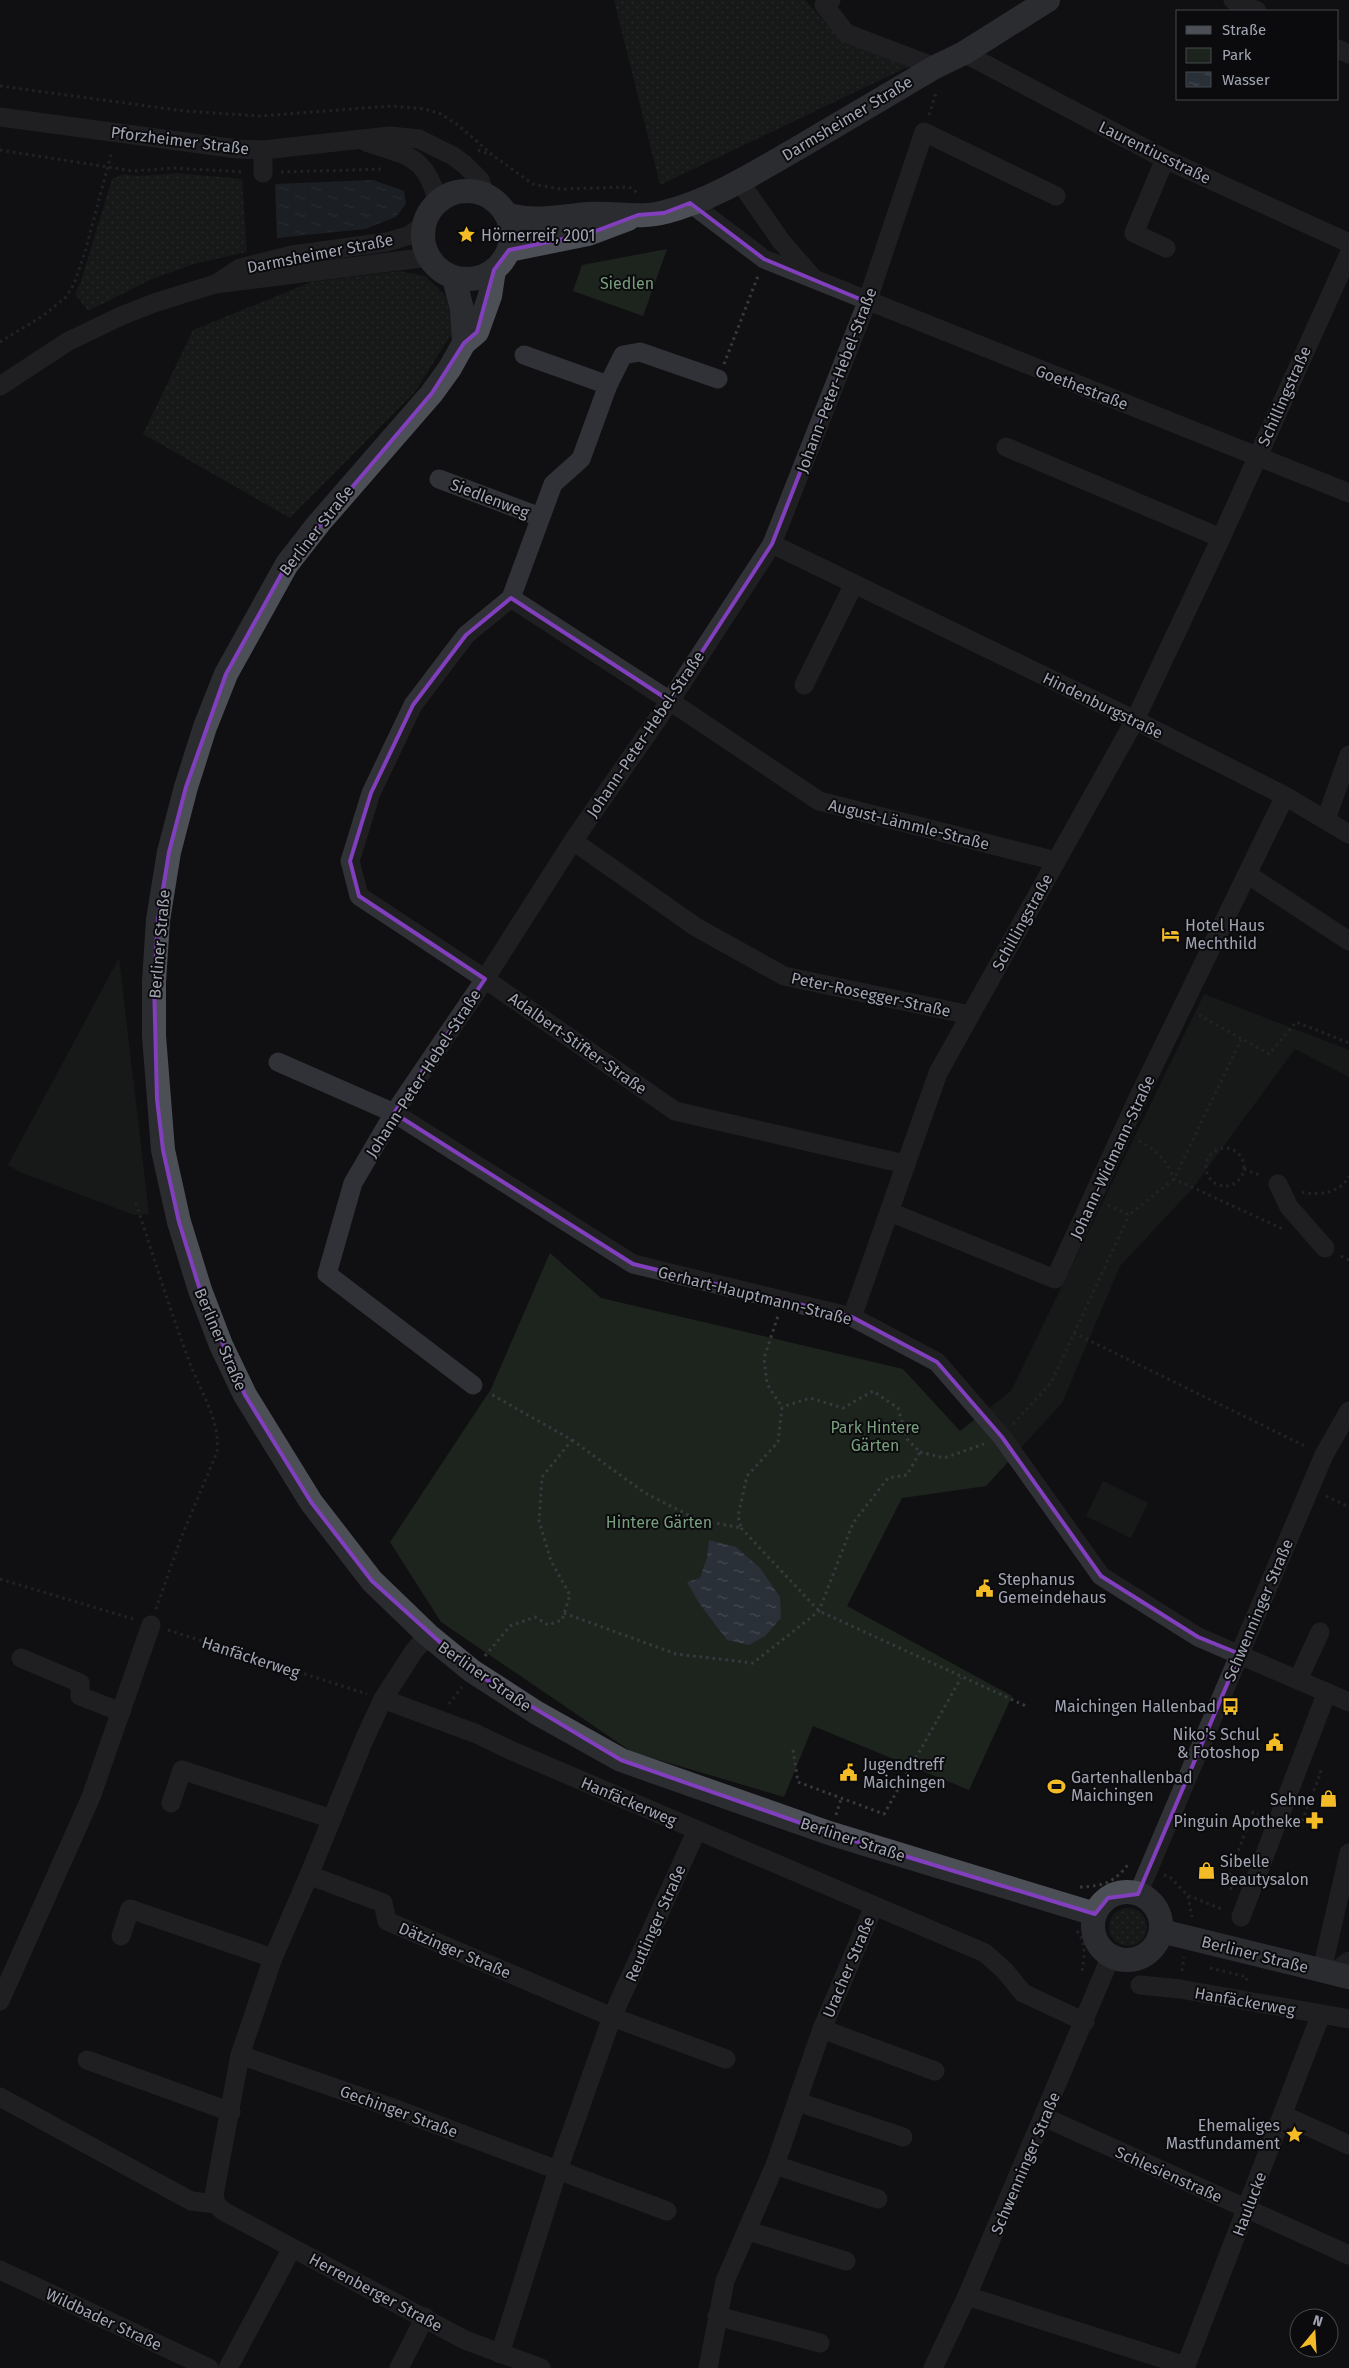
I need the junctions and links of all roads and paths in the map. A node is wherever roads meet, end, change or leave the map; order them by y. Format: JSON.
{"nodes":[{"id":1,"x":831,"y":0,"type":"edge"},
{"id":2,"x":1048,"y":0,"type":"edge"},
{"id":3,"x":1233,"y":0,"type":"edge"},
{"id":4,"x":1255,"y":10,"type":"edge"},
{"id":5,"x":948,"y":61,"type":"junction"},
{"id":6,"x":0,"y":86,"type":"edge"},
{"id":7,"x":0,"y":116,"type":"edge"},
{"id":8,"x":924,"y":132,"type":"junction"},
{"id":9,"x":117,"y":133,"type":"junction"},
{"id":10,"x":360,"y":140,"type":"junction"},
{"id":11,"x":0,"y":150,"type":"edge"},
{"id":12,"x":263,"y":150,"type":"junction"},
{"id":13,"x":1165,"y":159,"type":"junction"},
{"id":14,"x":108,"y":168,"type":"junction"},
{"id":15,"x":263,"y":173,"type":"dead end"},
{"id":16,"x":740,"y":182,"type":"junction"},
{"id":17,"x":485,"y":195,"type":"junction"},
{"id":18,"x":1056,"y":196,"type":"dead end"},
{"id":19,"x":438,"y":203,"type":"junction"},
{"id":20,"x":690,"y":203,"type":"junction"},
{"id":21,"x":664,"y":213,"type":"junction"},
{"id":22,"x":506,"y":214,"type":"junction"},
{"id":23,"x":638,"y":215,"type":"junction"},
{"id":24,"x":425,"y":224,"type":"junction"},
{"id":25,"x":1349,"y":243,"type":"edge"},
{"id":26,"x":1166,"y":248,"type":"dead end"},
{"id":27,"x":509,"y":250,"type":"junction"},
{"id":28,"x":1349,"y":254,"type":"edge"},
{"id":29,"x":429,"y":257,"type":"junction"},
{"id":30,"x":764,"y":259,"type":"junction"},
{"id":31,"x":494,"y":270,"type":"junction"},
{"id":32,"x":454,"y":278,"type":"junction"},
{"id":33,"x":815,"y":281,"type":"junction"},
{"id":34,"x":215,"y":284,"type":"junction"},
{"id":35,"x":867,"y":302,"type":"junction"},
{"id":36,"x":0,"y":342,"type":"edge"},
{"id":37,"x":464,"y":343,"type":"junction"},
{"id":38,"x":524,"y":355,"type":"dead end"},
{"id":39,"x":718,"y":379,"type":"joint"},
{"id":40,"x":608,"y":385,"type":"junction"},
{"id":41,"x":0,"y":386,"type":"edge"},
{"id":42,"x":1006,"y":447,"type":"dead end"},
{"id":43,"x":1257,"y":456,"type":"junction"},
{"id":44,"x":439,"y":479,"type":"dead end"},
{"id":45,"x":1349,"y":493,"type":"edge"},
{"id":46,"x":540,"y":517,"type":"junction"},
{"id":47,"x":1221,"y":538,"type":"junction"},
{"id":48,"x":772,"y":544,"type":"junction"},
{"id":49,"x":854,"y":584,"type":"junction"},
{"id":50,"x":511,"y":598,"type":"junction"},
{"id":51,"x":804,"y":685,"type":"dead end"},
{"id":52,"x":670,"y":701,"type":"junction"},
{"id":53,"x":1135,"y":720,"type":"junction"},
{"id":54,"x":1349,"y":755,"type":"edge"},
{"id":55,"x":1285,"y":796,"type":"junction"},
{"id":56,"x":1326,"y":819,"type":"junction"},
{"id":57,"x":1349,"y":834,"type":"edge"},
{"id":58,"x":573,"y":840,"type":"junction"},
{"id":59,"x":1056,"y":861,"type":"junction"},
{"id":60,"x":1247,"y":874,"type":"junction"},
{"id":61,"x":1349,"y":941,"type":"edge"},
{"id":62,"x":485,"y":979,"type":"junction"},
{"id":63,"x":1184,"y":1006,"type":"junction"},
{"id":64,"x":970,"y":1015,"type":"junction"},
{"id":65,"x":1241,"y":1040,"type":"junction"},
{"id":66,"x":1349,"y":1043,"type":"edge"},
{"id":67,"x":278,"y":1062,"type":"dead end"},
{"id":68,"x":394,"y":1113,"type":"junction"},
{"id":69,"x":1124,"y":1130,"type":"junction"},
{"id":70,"x":905,"y":1164,"type":"junction"},
{"id":71,"x":1206,"y":1170,"type":"joint"},
{"id":72,"x":1174,"y":1179,"type":"junction"},
{"id":73,"x":1278,"y":1184,"type":"dead end"},
{"id":74,"x":1092,"y":1198,"type":"junction"},
{"id":75,"x":136,"y":1203,"type":"dead end"},
{"id":76,"x":890,"y":1212,"type":"junction"},
{"id":77,"x":1129,"y":1215,"type":"junction"},
{"id":78,"x":1290,"y":1232,"type":"dead end"},
{"id":79,"x":1325,"y":1248,"type":"joint"},
{"id":80,"x":1349,"y":1260,"type":"edge"},
{"id":81,"x":783,"y":1300,"type":"junction"},
{"id":82,"x":852,"y":1317,"type":"junction"},
{"id":83,"x":1074,"y":1333,"type":"junction"},
{"id":84,"x":473,"y":1385,"type":"joint"},
{"id":85,"x":782,"y":1407,"type":"junction"},
{"id":86,"x":1349,"y":1411,"type":"edge"},
{"id":87,"x":1002,"y":1438,"type":"junction"},
{"id":88,"x":572,"y":1440,"type":"junction"},
{"id":89,"x":920,"y":1452,"type":"junction"},
{"id":90,"x":1324,"y":1455,"type":"junction"},
{"id":91,"x":1310,"y":1488,"type":"junction"},
{"id":92,"x":1349,"y":1507,"type":"edge"},
{"id":93,"x":741,"y":1528,"type":"junction"},
{"id":94,"x":0,"y":1579,"type":"edge"},
{"id":95,"x":820,"y":1611,"type":"junction"},
{"id":96,"x":564,"y":1613,"type":"junction"},
{"id":97,"x":151,"y":1625,"type":"junction"},
{"id":98,"x":1320,"y":1632,"type":"dead end"},
{"id":99,"x":428,"y":1635,"type":"junction"},
{"id":100,"x":1240,"y":1654,"type":"junction"},
{"id":101,"x":21,"y":1658,"type":"dead end"},
{"id":102,"x":472,"y":1671,"type":"junction"},
{"id":103,"x":961,"y":1678,"type":"junction"},
{"id":104,"x":1298,"y":1680,"type":"junction"},
{"id":105,"x":1327,"y":1692,"type":"junction"},
{"id":106,"x":1348,"y":1698,"type":"edge"},
{"id":107,"x":384,"y":1699,"type":"junction"},
{"id":108,"x":1026,"y":1706,"type":"dead end"},
{"id":109,"x":122,"y":1712,"type":"junction"},
{"id":110,"x":442,"y":1720,"type":"junction"},
{"id":111,"x":793,"y":1750,"type":"dead end"},
{"id":112,"x":1315,"y":1770,"type":"dead end"},
{"id":113,"x":171,"y":1804,"type":"dead end"},
{"id":114,"x":332,"y":1819,"type":"junction"},
{"id":115,"x":1294,"y":1827,"type":"dead end"},
{"id":116,"x":697,"y":1830,"type":"junction"},
{"id":117,"x":1349,"y":1853,"type":"edge"},
{"id":118,"x":309,"y":1875,"type":"junction"},
{"id":119,"x":1170,"y":1877,"type":"dead end"},
{"id":120,"x":1138,"y":1894,"type":"junction"},
{"id":121,"x":874,"y":1906,"type":"junction"},
{"id":122,"x":1095,"y":1914,"type":"junction"},
{"id":123,"x":1240,"y":1917,"type":"joint"},
{"id":124,"x":1161,"y":1931,"type":"junction"},
{"id":125,"x":121,"y":1936,"type":"dead end"},
{"id":126,"x":1112,"y":1956,"type":"junction"},
{"id":127,"x":273,"y":1958,"type":"junction"},
{"id":128,"x":1210,"y":1968,"type":"dead end"},
{"id":129,"x":1338,"y":1970,"type":"edge"},
{"id":130,"x":1247,"y":1977,"type":"dead end"},
{"id":131,"x":1140,"y":1986,"type":"dead end"},
{"id":132,"x":0,"y":2000,"type":"edge"},
{"id":133,"x":1321,"y":2014,"type":"junction"},
{"id":134,"x":612,"y":2017,"type":"junction"},
{"id":135,"x":1349,"y":2019,"type":"edge"},
{"id":136,"x":1085,"y":2022,"type":"junction"},
{"id":137,"x":822,"y":2029,"type":"junction"},
{"id":138,"x":240,"y":2054,"type":"junction"},
{"id":139,"x":726,"y":2059,"type":"dead end"},
{"id":140,"x":87,"y":2060,"type":"dead end"},
{"id":141,"x":935,"y":2071,"type":"dead end"},
{"id":142,"x":0,"y":2097,"type":"edge"},
{"id":143,"x":798,"y":2102,"type":"junction"},
{"id":144,"x":231,"y":2112,"type":"junction"},
{"id":145,"x":1283,"y":2115,"type":"junction"},
{"id":146,"x":1044,"y":2117,"type":"junction"},
{"id":147,"x":903,"y":2137,"type":"dead end"},
{"id":148,"x":1349,"y":2145,"type":"edge"},
{"id":149,"x":775,"y":2165,"type":"junction"},
{"id":150,"x":558,"y":2170,"type":"junction"},
{"id":151,"x":878,"y":2199,"type":"dead end"},
{"id":152,"x":216,"y":2204,"type":"junction"},
{"id":153,"x":1247,"y":2210,"type":"junction"},
{"id":154,"x":667,"y":2211,"type":"dead end"},
{"id":155,"x":748,"y":2231,"type":"junction"},
{"id":156,"x":292,"y":2248,"type":"junction"},
{"id":157,"x":1349,"y":2254,"type":"edge"},
{"id":158,"x":846,"y":2262,"type":"dead end"},
{"id":159,"x":0,"y":2270,"type":"edge"},
{"id":160,"x":967,"y":2296,"type":"junction"},
{"id":161,"x":717,"y":2316,"type":"junction"},
{"id":162,"x":425,"y":2317,"type":"junction"},
{"id":163,"x":820,"y":2343,"type":"dead end"},
{"id":164,"x":500,"y":2354,"type":"junction"},
{"id":165,"x":1185,"y":2367,"type":"edge"},
{"id":166,"x":208,"y":2368,"type":"edge"},
{"id":167,"x":228,"y":2368,"type":"edge"},
{"id":168,"x":399,"y":2368,"type":"edge"},
{"id":169,"x":541,"y":2368,"type":"edge"},
{"id":170,"x":708,"y":2368,"type":"edge"},
{"id":171,"x":933,"y":2368,"type":"edge"}],
"edges":[{"from":1,"to":5,"type":"street","name":"Laurentiusstraße"},
{"from":2,"to":5,"type":"main road","name":"Darmsheimer Straße"},
{"from":3,"to":4,"type":"street"},
{"from":5,"to":8,"type":"path"},
{"from":5,"to":13,"type":"street","name":"Laurentiusstraße"},
{"from":5,"to":16,"type":"main road","name":"Darmsheimer Straße"},
{"from":6,"to":21,"type":"path"},
{"from":7,"to":9,"type":"street","name":"Pforzheimer Straße"},
{"from":8,"to":18,"type":"street"},
{"from":8,"to":35,"type":"street","name":"Johann-Peter-Hebel-Straße"},
{"from":9,"to":12,"type":"street","name":"Pforzheimer Straße"},
{"from":9,"to":14,"type":"path"},
{"from":10,"to":12,"type":"street","name":"Pforzheimer Straße"},
{"from":10,"to":17,"type":"street","name":"Pforzheimer Straße"},
{"from":10,"to":19,"type":"street","name":"Pforzheimer Straße"},
{"from":11,"to":14,"type":"path"},
{"from":12,"to":15,"type":"street"},
{"from":13,"to":25,"type":"street","name":"Laurentiusstraße"},
{"from":13,"to":26,"type":"street"},
{"from":14,"to":36,"type":"path"},
{"from":16,"to":20,"type":"main road","name":"Darmsheimer Straße"},
{"from":16,"to":33,"type":"street","name":"Goethestraße"},
{"from":17,"to":19,"type":"main road"},
{"from":17,"to":22,"type":"main road"},
{"from":19,"to":24,"type":"main road"},
{"from":20,"to":21,"type":"main road","name":"Darmsheimer Straße"},
{"from":20,"to":30,"type":"street","name":"Goethestraße"},
{"from":21,"to":23,"type":"main road","name":"Darmsheimer Straße"},
{"from":22,"to":23,"type":"main road","name":"Darmsheimer Straße"},
{"from":22,"to":27,"type":"main road"},
{"from":23,"to":27,"type":"main road","name":"Darmsheimer Straße"},
{"from":24,"to":29,"type":"main road"},
{"from":24,"to":34,"type":"street","name":"Darmsheimer Straße"},
{"from":27,"to":31,"type":"main road"},
{"from":28,"to":43,"type":"street","name":"Schillingstraße"},
{"from":29,"to":32,"type":"main road"},
{"from":29,"to":34,"type":"street","name":"Darmsheimer Straße"},
{"from":30,"to":33,"type":"street","name":"Goethestraße"},
{"from":30,"to":39,"type":"path"},
{"from":31,"to":32,"type":"main road"},
{"from":31,"to":37,"type":"main road","name":"Berliner Straße"},
{"from":32,"to":37,"type":"main road"},
{"from":33,"to":35,"type":"street","name":"Goethestraße"},
{"from":34,"to":41,"type":"street","name":"Darmsheimer Straße"},
{"from":35,"to":43,"type":"street","name":"Goethestraße"},
{"from":35,"to":48,"type":"street","name":"Johann-Peter-Hebel-Straße"},
{"from":37,"to":99,"type":"main road","name":"Berliner Straße"},
{"from":38,"to":40,"type":"street"},
{"from":39,"to":40,"type":"street","name":"Siedlenweg"},
{"from":40,"to":46,"type":"street","name":"Siedlenweg"},
{"from":42,"to":47,"type":"street"},
{"from":43,"to":45,"type":"street","name":"Goethestraße"},
{"from":43,"to":47,"type":"street","name":"Schillingstraße"},
{"from":44,"to":46,"type":"street","name":"Siedlenweg"},
{"from":46,"to":50,"type":"street","name":"Siedlenweg"},
{"from":47,"to":53,"type":"street","name":"Schillingstraße"},
{"from":48,"to":49,"type":"street","name":"Hindenburgstraße"},
{"from":48,"to":52,"type":"street","name":"Johann-Peter-Hebel-Straße"},
{"from":49,"to":51,"type":"street"},
{"from":49,"to":53,"type":"street","name":"Hindenburgstraße"},
{"from":50,"to":52,"type":"street"},
{"from":50,"to":62,"type":"street","name":"Adalbert-Stifter-Straße"},
{"from":52,"to":58,"type":"street","name":"Johann-Peter-Hebel-Straße"},
{"from":52,"to":59,"type":"street","name":"August-Lämmle-Straße"},
{"from":53,"to":55,"type":"street","name":"Hindenburgstraße"},
{"from":53,"to":59,"type":"street","name":"Schillingstraße"},
{"from":54,"to":56,"type":"street"},
{"from":55,"to":56,"type":"street","name":"Hindenburgstraße"},
{"from":55,"to":60,"type":"street","name":"Johann-Widmann-Straße"},
{"from":56,"to":57,"type":"street","name":"Hindenburgstraße"},
{"from":58,"to":62,"type":"street","name":"Johann-Peter-Hebel-Straße"},
{"from":58,"to":64,"type":"street","name":"Peter-Rosegger-Straße"},
{"from":59,"to":64,"type":"street","name":"Schillingstraße"},
{"from":60,"to":61,"type":"street"},
{"from":60,"to":63,"type":"street","name":"Johann-Widmann-Straße"},
{"from":62,"to":68,"type":"street","name":"Johann-Peter-Hebel-Straße"},
{"from":62,"to":70,"type":"street","name":"Adalbert-Stifter-Straße"},
{"from":63,"to":65,"type":"path"},
{"from":63,"to":69,"type":"street","name":"Johann-Widmann-Straße"},
{"from":64,"to":70,"type":"street","name":"Schillingstraße"},
{"from":65,"to":66,"type":"path"},
{"from":65,"to":72,"type":"path"},
{"from":67,"to":68,"type":"street","name":"Gerhart-Hauptmann-Straße"},
{"from":68,"to":81,"type":"street","name":"Gerhart-Hauptmann-Straße"},
{"from":68,"to":84,"type":"street","name":"Johann-Peter-Hebel-Straße"},
{"from":69,"to":72,"type":"path"},
{"from":69,"to":74,"type":"street","name":"Johann-Widmann-Straße"},
{"from":70,"to":76,"type":"street","name":"Schillingstraße"},
{"from":71,"to":71,"type":"path"},
{"from":72,"to":77,"type":"path"},
{"from":72,"to":78,"type":"path"},
{"from":73,"to":79,"type":"street"},
{"from":74,"to":76,"type":"street","name":"Johann-Widmann-Straße"},
{"from":74,"to":77,"type":"path"},
{"from":75,"to":97,"type":"path"},
{"from":76,"to":82,"type":"street","name":"Schillingstraße"},
{"from":77,"to":83,"type":"path"},
{"from":79,"to":80,"type":"path"},
{"from":81,"to":82,"type":"street","name":"Gerhart-Hauptmann-Straße"},
{"from":81,"to":85,"type":"path"},
{"from":82,"to":87,"type":"street","name":"Gerhart-Hauptmann-Straße"},
{"from":83,"to":87,"type":"path"},
{"from":83,"to":90,"type":"path"},
{"from":84,"to":88,"type":"path"},
{"from":85,"to":89,"type":"path"},
{"from":85,"to":93,"type":"path"},
{"from":86,"to":90,"type":"street","name":"Schwenninger Straße"},
{"from":87,"to":89,"type":"path"},
{"from":87,"to":100,"type":"street","name":"Gerhart-Hauptmann-Straße"},
{"from":88,"to":93,"type":"path"},
{"from":88,"to":96,"type":"path"},
{"from":89,"to":95,"type":"path"},
{"from":90,"to":91,"type":"street","name":"Schwenninger Straße"},
{"from":91,"to":92,"type":"path"},
{"from":91,"to":100,"type":"street","name":"Schwenninger Straße"},
{"from":93,"to":95,"type":"path"},
{"from":94,"to":97,"type":"path","name":"Hanfäckerweg"},
{"from":95,"to":96,"type":"path"},
{"from":95,"to":103,"type":"path"},
{"from":96,"to":102,"type":"path"},
{"from":97,"to":107,"type":"path","name":"Hanfäckerweg"},
{"from":97,"to":109,"type":"street"},
{"from":98,"to":104,"type":"street"},
{"from":99,"to":102,"type":"main road","name":"Berliner Straße"},
{"from":99,"to":107,"type":"street"},
{"from":100,"to":104,"type":"street","name":"Gerhart-Hauptmann-Straße"},
{"from":100,"to":120,"type":"street","name":"Schwenninger Straße"},
{"from":101,"to":109,"type":"street"},
{"from":102,"to":110,"type":"path"},
{"from":102,"to":122,"type":"main road","name":"Berliner Straße"},
{"from":103,"to":108,"type":"path"},
{"from":103,"to":111,"type":"path"},
{"from":104,"to":105,"type":"street","name":"Gerhart-Hauptmann-Straße"},
{"from":105,"to":106,"type":"street","name":"Gerhart-Hauptmann-Straße"},
{"from":105,"to":123,"type":"street"},
{"from":107,"to":110,"type":"street","name":"Hanfäckerweg"},
{"from":107,"to":114,"type":"street"},
{"from":109,"to":132,"type":"street"},
{"from":110,"to":116,"type":"street","name":"Hanfäckerweg"},
{"from":112,"to":115,"type":"path"},
{"from":113,"to":114,"type":"street"},
{"from":114,"to":118,"type":"street"},
{"from":116,"to":121,"type":"street","name":"Hanfäckerweg"},
{"from":116,"to":134,"type":"street","name":"Reutlinger Straße"},
{"from":117,"to":129,"type":"street"},
{"from":118,"to":127,"type":"street"},
{"from":118,"to":134,"type":"street","name":"Dätzinger Straße"},
{"from":119,"to":123,"type":"path"},
{"from":120,"to":122,"type":"main road"},
{"from":120,"to":124,"type":"main road"},
{"from":121,"to":136,"type":"street","name":"Hanfäckerweg"},
{"from":121,"to":137,"type":"street","name":"Uracher Straße"},
{"from":122,"to":126,"type":"main road"},
{"from":124,"to":126,"type":"main road"},
{"from":124,"to":129,"type":"main road","name":"Berliner Straße"},
{"from":125,"to":127,"type":"street"},
{"from":126,"to":136,"type":"street","name":"Schwenninger Straße"},
{"from":127,"to":138,"type":"street"},
{"from":128,"to":130,"type":"path"},
{"from":131,"to":133,"type":"street","name":"Hanfäckerweg"},
{"from":133,"to":135,"type":"street","name":"Hanfäckerweg"},
{"from":133,"to":145,"type":"street","name":"Haulucke"},
{"from":134,"to":139,"type":"street"},
{"from":134,"to":150,"type":"street","name":"Reutlinger Straße"},
{"from":136,"to":146,"type":"street","name":"Schwenninger Straße"},
{"from":137,"to":141,"type":"street","name":"Uracher Straße"},
{"from":137,"to":143,"type":"street","name":"Uracher Straße"},
{"from":138,"to":144,"type":"street"},
{"from":138,"to":150,"type":"street","name":"Gechinger Straße"},
{"from":140,"to":144,"type":"street"},
{"from":142,"to":152,"type":"street","name":"Herrenberger Straße"},
{"from":143,"to":147,"type":"street"},
{"from":143,"to":149,"type":"street","name":"Uracher Straße"},
{"from":144,"to":152,"type":"street"},
{"from":145,"to":148,"type":"street"},
{"from":145,"to":153,"type":"street","name":"Haulucke"},
{"from":146,"to":153,"type":"street","name":"Schlesienstraße"},
{"from":146,"to":160,"type":"street","name":"Schwenninger Straße"},
{"from":149,"to":151,"type":"street"},
{"from":149,"to":155,"type":"street","name":"Uracher Straße"},
{"from":150,"to":154,"type":"street"},
{"from":150,"to":164,"type":"street","name":"Reutlinger Straße"},
{"from":152,"to":156,"type":"street","name":"Herrenberger Straße"},
{"from":153,"to":157,"type":"street","name":"Schlesienstraße"},
{"from":153,"to":165,"type":"street","name":"Haulucke"},
{"from":155,"to":158,"type":"street"},
{"from":155,"to":161,"type":"street","name":"Uracher Straße"},
{"from":156,"to":162,"type":"street","name":"Herrenberger Straße"},
{"from":156,"to":167,"type":"street"},
{"from":159,"to":166,"type":"street","name":"Wildbader Straße"},
{"from":160,"to":165,"type":"street","name":"Haulucke"},
{"from":160,"to":171,"type":"street","name":"Schwenninger Straße"},
{"from":161,"to":163,"type":"street"},
{"from":161,"to":170,"type":"street","name":"Uracher Straße"},
{"from":162,"to":164,"type":"street","name":"Herrenberger Straße"},
{"from":162,"to":168,"type":"street"},
{"from":164,"to":169,"type":"street","name":"Herrenberger Straße"}]}
